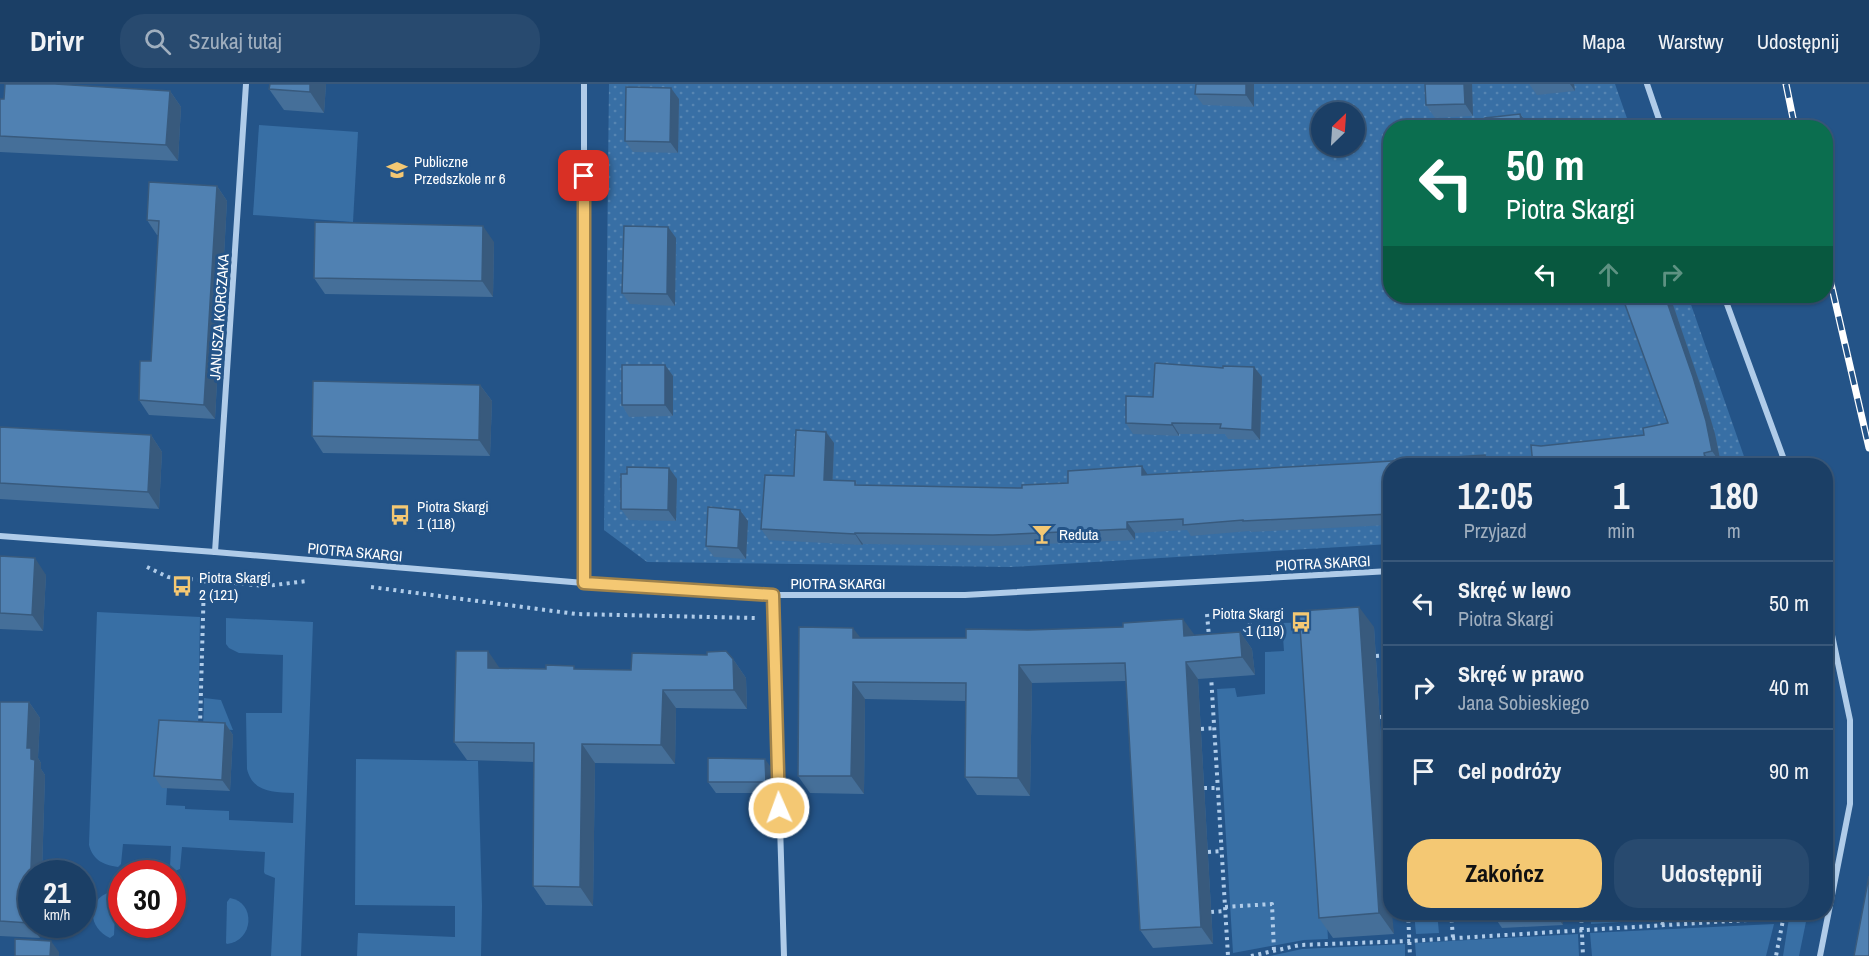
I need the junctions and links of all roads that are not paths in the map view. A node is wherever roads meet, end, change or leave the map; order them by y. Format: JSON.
{"nodes":[{"id":1,"x":239,"y":84,"type":"edge"},
{"id":2,"x":246,"y":84,"type":"edge"},
{"id":3,"x":584,"y":84,"type":"edge"},
{"id":4,"x":1647,"y":84,"type":"edge"},
{"id":5,"x":1659,"y":120,"type":"edge"},
{"id":6,"x":1727,"y":303,"type":"edge"},
{"id":7,"x":1783,"y":458,"type":"edge"},
{"id":8,"x":0,"y":536,"type":"edge"},
{"id":9,"x":216,"y":552,"type":"junction"},
{"id":10,"x":1383,"y":571,"type":"edge"},
{"id":11,"x":584,"y":583,"type":"junction"},
{"id":12,"x":773,"y":595,"type":"junction"},
{"id":13,"x":1833,"y":640,"type":"edge"},
{"id":14,"x":1833,"y":890,"type":"edge"},
{"id":15,"x":1827,"y":920,"type":"edge"},
{"id":16,"x":784,"y":956,"type":"edge"},
{"id":17,"x":1820,"y":956,"type":"edge"}],
"edges":[{"from":1,"to":2,"type":"street"},
{"from":2,"to":9,"type":"street","name":"JANUSZA KORCZAKA"},
{"from":3,"to":11,"type":"street"},
{"from":4,"to":5,"type":"street"},
{"from":6,"to":7,"type":"street"},
{"from":8,"to":9,"type":"street","name":"PIOTRA SKARGI"},
{"from":9,"to":11,"type":"street","name":"PIOTRA SKARGI"},
{"from":10,"to":12,"type":"street","name":"PIOTRA SKARGI"},
{"from":11,"to":12,"type":"street","name":"PIOTRA SKARGI"},
{"from":12,"to":16,"type":"street"},
{"from":13,"to":14,"type":"street"},
{"from":15,"to":17,"type":"street"}]}
